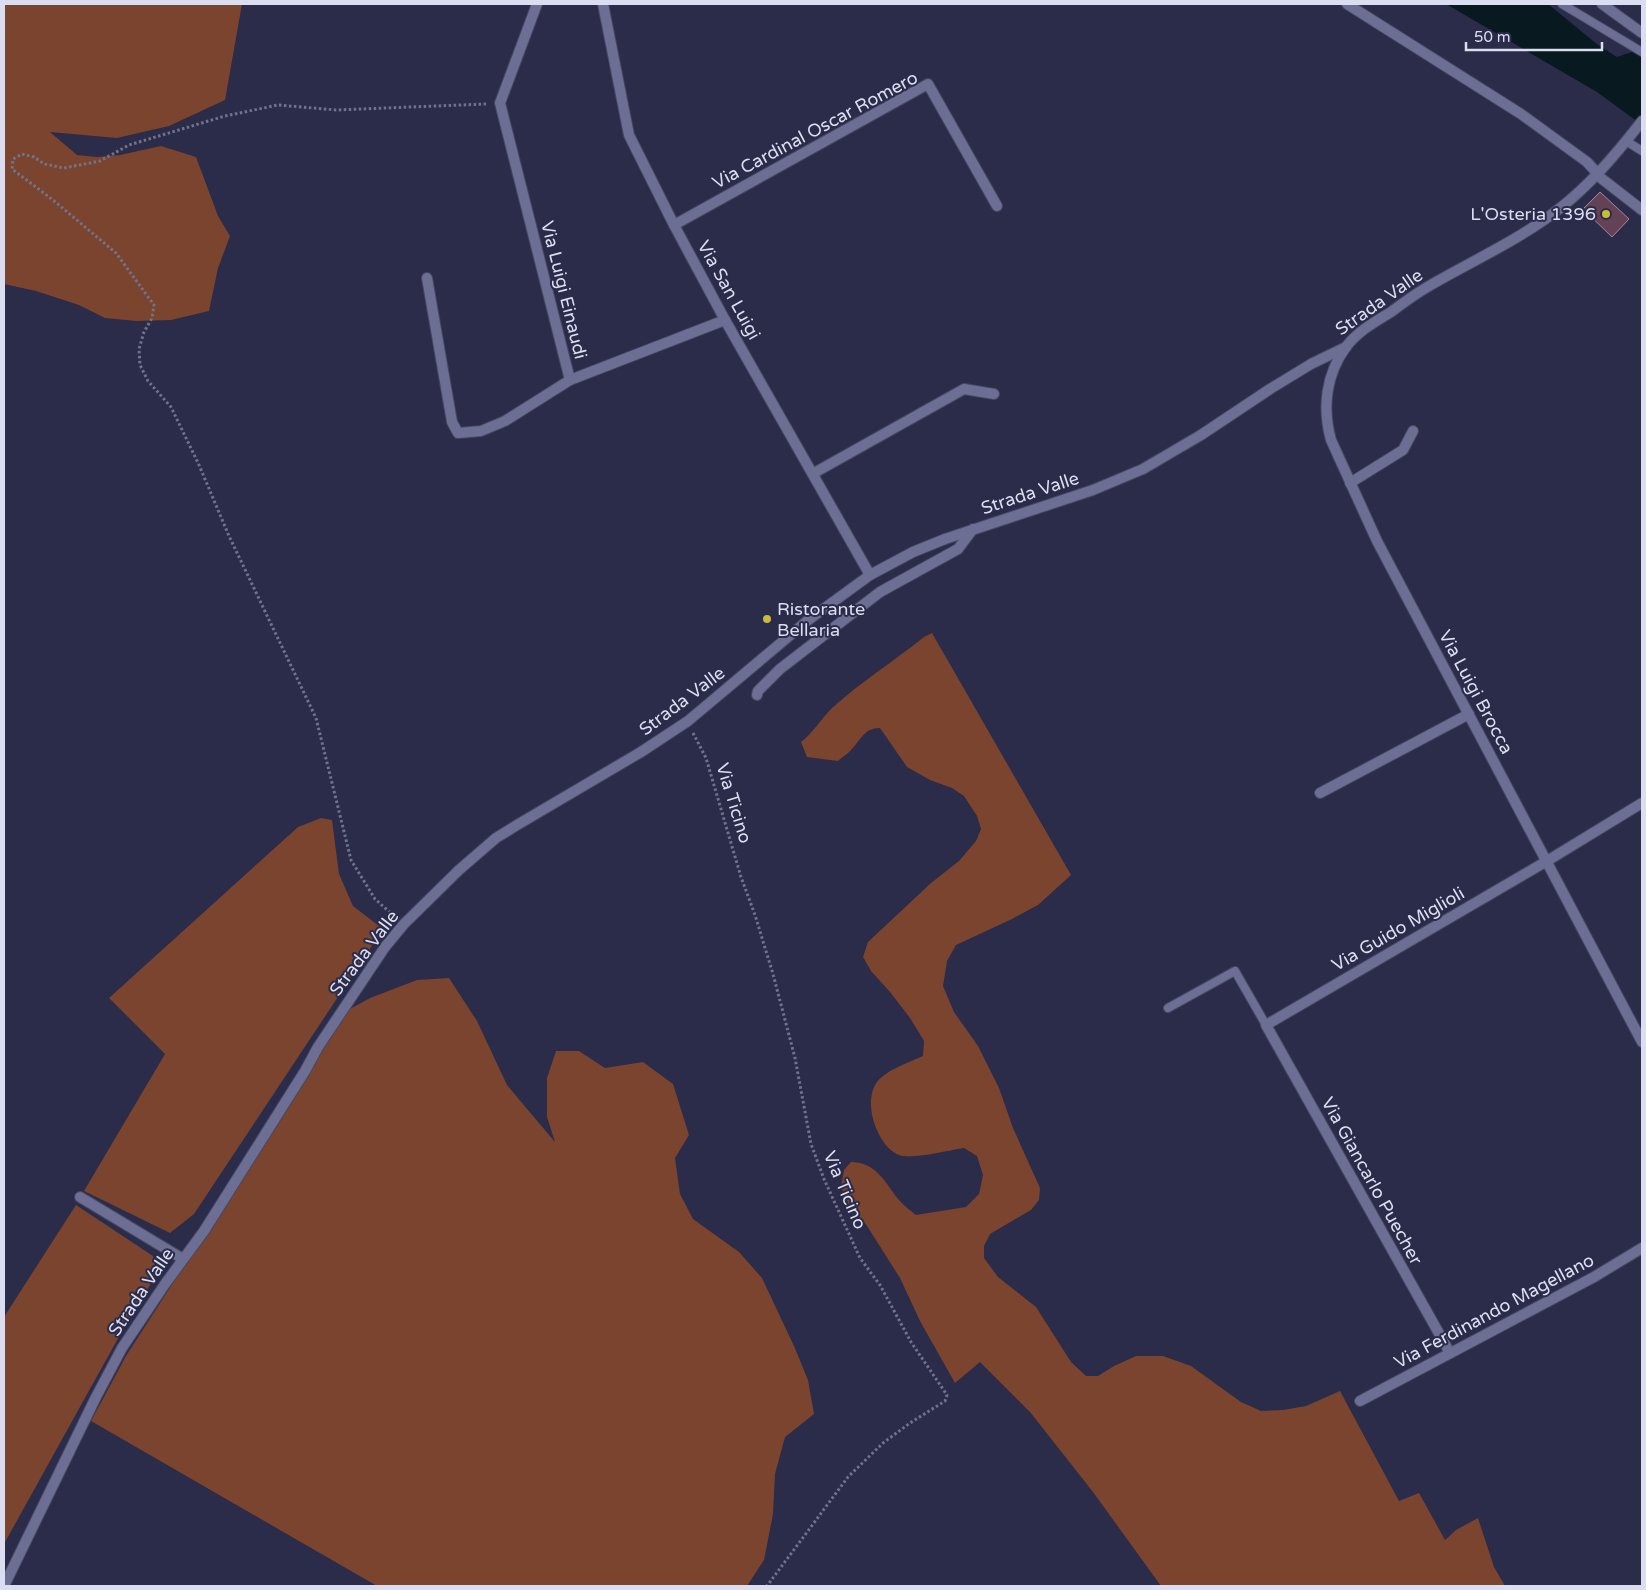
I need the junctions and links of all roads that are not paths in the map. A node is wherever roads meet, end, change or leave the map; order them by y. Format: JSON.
{"nodes":[{"id":1,"x":536,"y":4,"type":"edge"},
{"id":2,"x":603,"y":4,"type":"edge"},
{"id":3,"x":1347,"y":4,"type":"edge"},
{"id":4,"x":1562,"y":4,"type":"edge"},
{"id":5,"x":1602,"y":4,"type":"edge"},
{"id":6,"x":1642,"y":33,"type":"edge"},
{"id":7,"x":1642,"y":52,"type":"edge"},
{"id":8,"x":1642,"y":121,"type":"edge"},
{"id":9,"x":1626,"y":141,"type":"junction"},
{"id":10,"x":1642,"y":151,"type":"edge"},
{"id":11,"x":1598,"y":175,"type":"junction"},
{"id":12,"x":997,"y":206,"type":"dead end"},
{"id":13,"x":1642,"y":210,"type":"edge"},
{"id":14,"x":674,"y":225,"type":"junction"},
{"id":15,"x":427,"y":278,"type":"dead end"},
{"id":16,"x":725,"y":320,"type":"junction"},
{"id":17,"x":1346,"y":347,"type":"junction"},
{"id":18,"x":570,"y":380,"type":"junction"},
{"id":19,"x":994,"y":394,"type":"dead end"},
{"id":20,"x":1413,"y":432,"type":"dead end"},
{"id":21,"x":814,"y":473,"type":"junction"},
{"id":22,"x":1350,"y":483,"type":"junction"},
{"id":23,"x":973,"y":529,"type":"junction"},
{"id":24,"x":870,"y":575,"type":"junction"},
{"id":25,"x":757,"y":695,"type":"dead end"},
{"id":26,"x":1469,"y":714,"type":"junction"},
{"id":27,"x":1320,"y":794,"type":"dead end"},
{"id":28,"x":1642,"y":803,"type":"edge"},
{"id":29,"x":1547,"y":861,"type":"junction"},
{"id":30,"x":1168,"y":1008,"type":"dead end"},
{"id":31,"x":1266,"y":1025,"type":"junction"},
{"id":32,"x":1642,"y":1042,"type":"edge"},
{"id":33,"x":80,"y":1197,"type":"dead end"},
{"id":34,"x":1642,"y":1248,"type":"edge"},
{"id":35,"x":183,"y":1258,"type":"junction"},
{"id":36,"x":1450,"y":1353,"type":"junction"},
{"id":37,"x":1360,"y":1402,"type":"dead end"},
{"id":38,"x":4,"y":1586,"type":"edge"}],
"edges":[{"from":1,"to":18,"type":"street","name":"Via Luigi Einaudi"},
{"from":2,"to":14,"type":"street","name":"Via San Luigi"},
{"from":3,"to":11,"type":"street"},
{"from":4,"to":7,"type":"lane"},
{"from":5,"to":6,"type":"street"},
{"from":8,"to":9,"type":"street","name":"Strada Valle"},
{"from":9,"to":10,"type":"lane"},
{"from":9,"to":11,"type":"street","name":"Strada Valle"},
{"from":11,"to":13,"type":"street"},
{"from":11,"to":17,"type":"street","name":"Strada Valle"},
{"from":12,"to":14,"type":"street","name":"Via Cardinal Oscar Romero"},
{"from":14,"to":16,"type":"street","name":"Via San Luigi"},
{"from":15,"to":18,"type":"street"},
{"from":16,"to":18,"type":"street","name":"Via Luigi Einaudi"},
{"from":16,"to":21,"type":"street","name":"Via San Luigi"},
{"from":17,"to":22,"type":"street","name":"Via Luigi Brocca"},
{"from":17,"to":23,"type":"street","name":"Strada Valle"},
{"from":19,"to":21,"type":"street"},
{"from":20,"to":22,"type":"street"},
{"from":21,"to":24,"type":"street","name":"Via San Luigi"},
{"from":22,"to":26,"type":"street","name":"Via Luigi Brocca"},
{"from":23,"to":24,"type":"street","name":"Strada Valle"},
{"from":23,"to":25,"type":"street"},
{"from":24,"to":35,"type":"street","name":"Strada Valle"},
{"from":26,"to":27,"type":"street"},
{"from":26,"to":29,"type":"street","name":"Via Luigi Brocca"},
{"from":28,"to":29,"type":"street","name":"Via Guido Miglioli"},
{"from":29,"to":31,"type":"street","name":"Via Guido Miglioli"},
{"from":29,"to":32,"type":"street","name":"Via Luigi Brocca"},
{"from":30,"to":31,"type":"lane"},
{"from":31,"to":36,"type":"street","name":"Via Giancarlo Puecher"},
{"from":33,"to":35,"type":"street"},
{"from":34,"to":36,"type":"street","name":"Via Ferdinando Magellano"},
{"from":35,"to":38,"type":"street","name":"Strada Valle"},
{"from":36,"to":37,"type":"street","name":"Via Ferdinando Magellano"}]}
